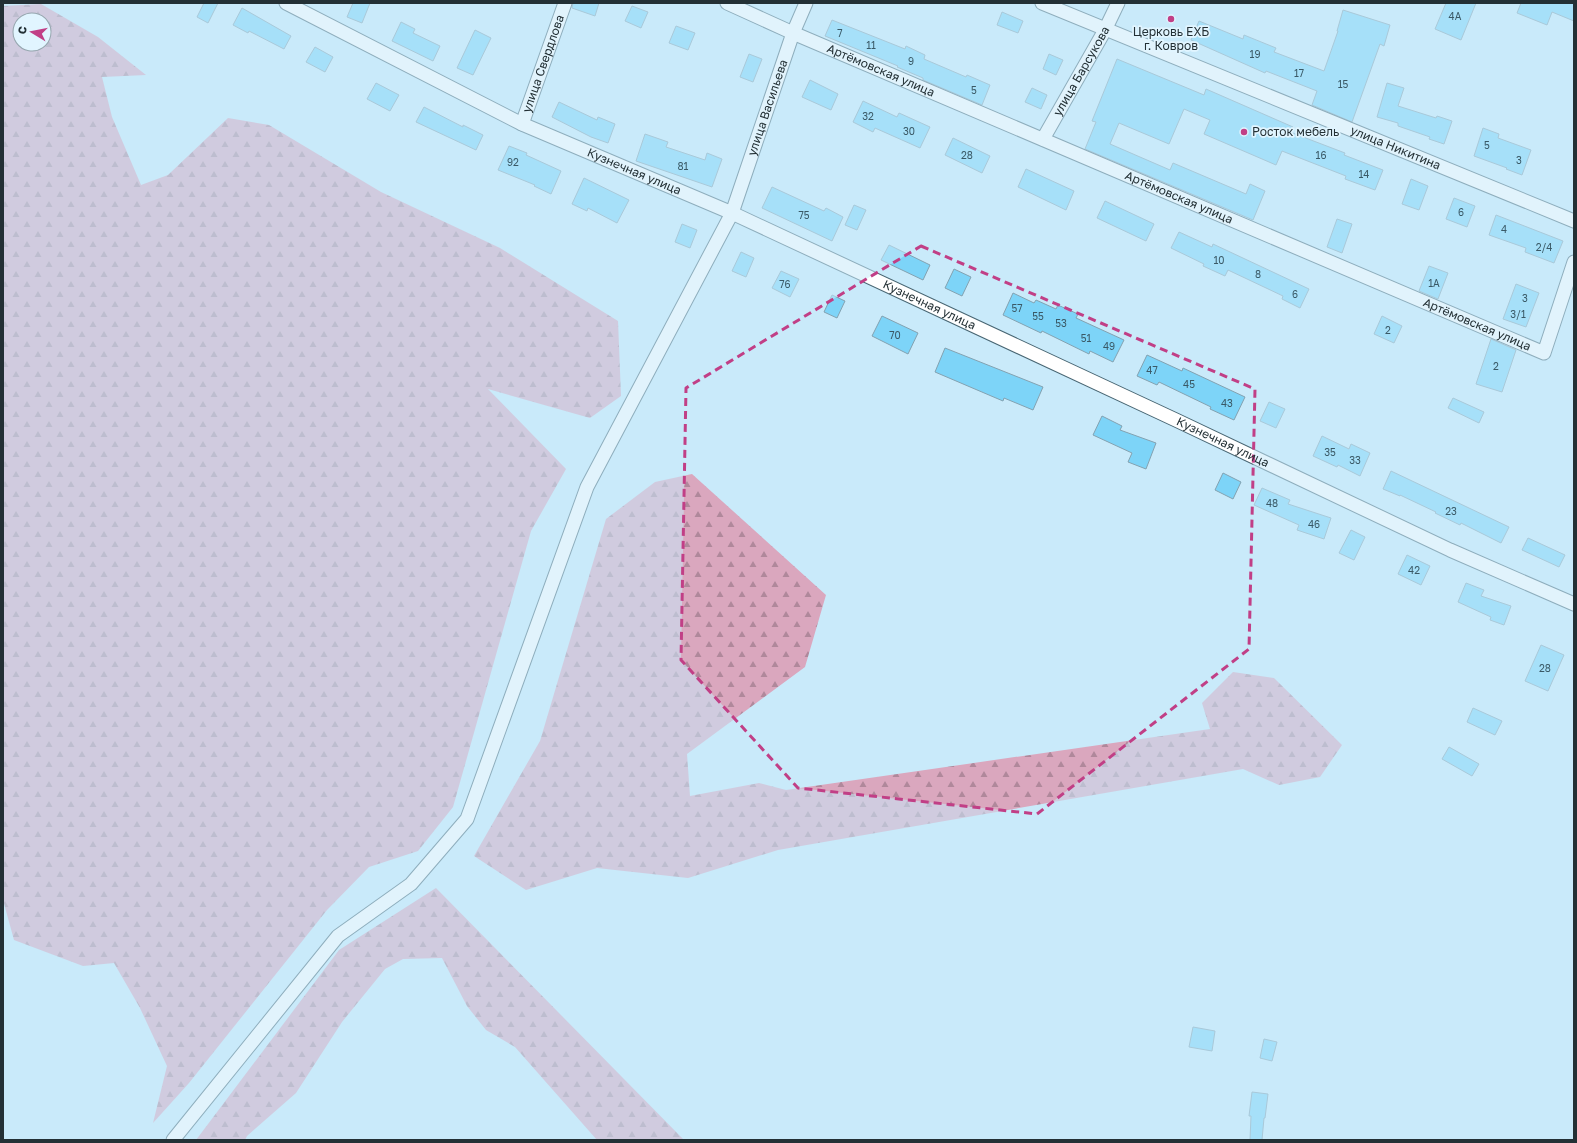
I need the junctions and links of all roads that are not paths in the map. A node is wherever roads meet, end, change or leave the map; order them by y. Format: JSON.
{"nodes":[{"id":1,"x":286,"y":3,"type":"edge"},
{"id":2,"x":565,"y":3,"type":"edge"},
{"id":3,"x":727,"y":3,"type":"edge"},
{"id":4,"x":806,"y":3,"type":"edge"},
{"id":5,"x":1042,"y":3,"type":"edge"},
{"id":6,"x":1118,"y":3,"type":"edge"},
{"id":7,"x":1105,"y":30,"type":"junction"},
{"id":8,"x":793,"y":33,"type":"junction"},
{"id":9,"x":522,"y":124,"type":"junction"},
{"id":10,"x":1043,"y":139,"type":"junction"},
{"id":11,"x":732,"y":213,"type":"junction"},
{"id":12,"x":1574,"y":221,"type":"edge"},
{"id":13,"x":1574,"y":262,"type":"edge"},
{"id":14,"x":1574,"y":604,"type":"edge"},
{"id":15,"x":173,"y":1140,"type":"edge"}],
"edges":[{"from":1,"to":9,"type":"street","name":"Кузнечная улица"},
{"from":2,"to":9,"type":"street","name":"улица Свердлова"},
{"from":3,"to":8,"type":"street","name":"Артёмовская улица"},
{"from":4,"to":8,"type":"street","name":"улица Васильева"},
{"from":5,"to":7,"type":"street","name":"улица Никитина"},
{"from":6,"to":7,"type":"street","name":"улица Барсукова"},
{"from":7,"to":10,"type":"street","name":"улица Барсукова"},
{"from":7,"to":12,"type":"street","name":"улица Никитина"},
{"from":8,"to":10,"type":"street","name":"Артёмовская улица"},
{"from":8,"to":11,"type":"street","name":"улица Васильева"},
{"from":9,"to":11,"type":"street","name":"Кузнечная улица"},
{"from":10,"to":13,"type":"street","name":"Артёмовская улица"},
{"from":11,"to":14,"type":"street","name":"Кузнечная улица"},
{"from":11,"to":15,"type":"street","name":"улица Васильева"}]}
